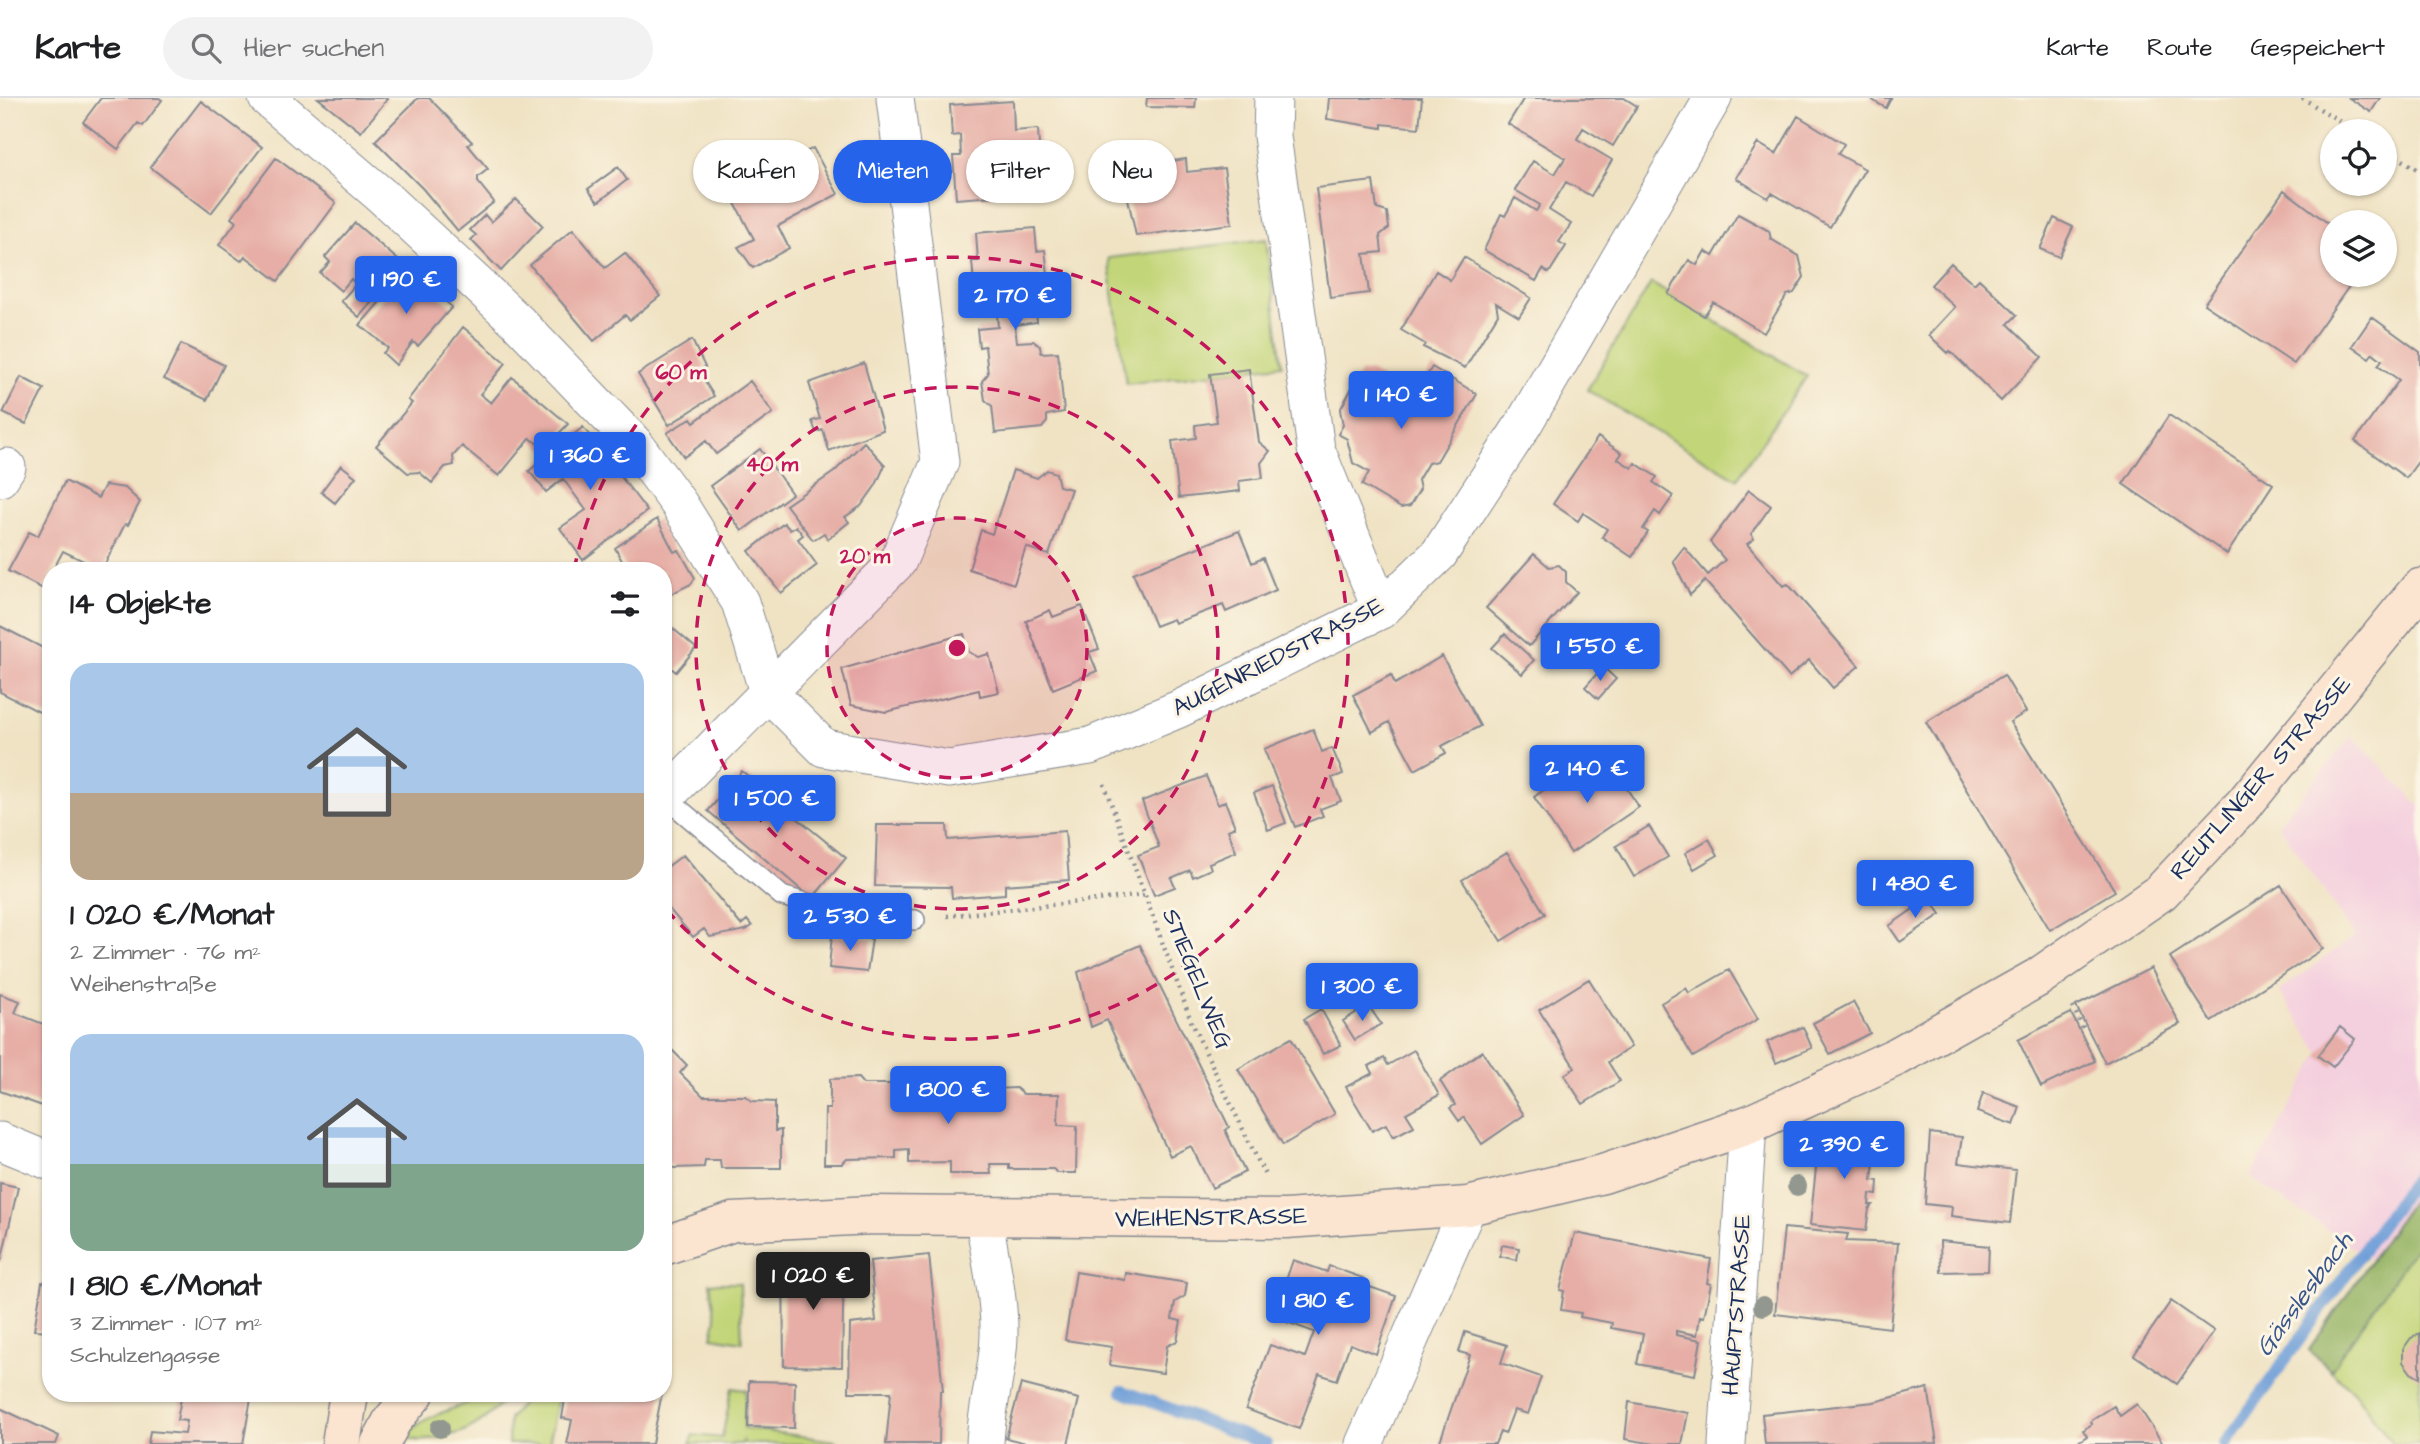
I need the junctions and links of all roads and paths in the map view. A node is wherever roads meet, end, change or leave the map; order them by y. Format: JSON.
{"nodes":[{"id":1,"x":267,"y":98,"type":"edge"},
{"id":2,"x":895,"y":98,"type":"edge"},
{"id":3,"x":1273,"y":98,"type":"edge"},
{"id":4,"x":1713,"y":98,"type":"edge"},
{"id":5,"x":2302,"y":98,"type":"edge"},
{"id":6,"x":2336,"y":119,"type":"edge"},
{"id":7,"x":2397,"y":157,"type":"edge"},
{"id":8,"x":2420,"y":171,"type":"edge"},
{"id":9,"x":2420,"y":588,"type":"edge"},
{"id":10,"x":1381,"y":610,"type":"junction"},
{"id":11,"x":768,"y":692,"type":"junction"},
{"id":12,"x":1090,"y":746,"type":"junction"},
{"id":13,"x":672,"y":790,"type":"edge"},
{"id":14,"x":672,"y":805,"type":"edge"},
{"id":15,"x":1145,"y":895,"type":"junction"},
{"id":16,"x":915,"y":920,"type":"joint"},
{"id":17,"x":2073,"y":1007,"type":"dead end"},
{"id":18,"x":2084,"y":1030,"type":"dead end"},
{"id":19,"x":1748,"y":1125,"type":"junction"},
{"id":20,"x":0,"y":1142,"type":"edge"},
{"id":21,"x":42,"y":1158,"type":"edge"},
{"id":22,"x":1468,"y":1206,"type":"junction"},
{"id":23,"x":984,"y":1217,"type":"junction"},
{"id":24,"x":1286,"y":1219,"type":"junction"},
{"id":25,"x":672,"y":1242,"type":"edge"},
{"id":26,"x":348,"y":1402,"type":"edge"},
{"id":27,"x":408,"y":1402,"type":"edge"},
{"id":28,"x":341,"y":1444,"type":"edge"},
{"id":29,"x":380,"y":1444,"type":"edge"},
{"id":30,"x":985,"y":1444,"type":"edge"},
{"id":31,"x":1364,"y":1444,"type":"edge"},
{"id":32,"x":1727,"y":1444,"type":"edge"}],
"edges":[{"from":1,"to":11,"type":"street"},
{"from":2,"to":11,"type":"street"},
{"from":3,"to":10,"type":"street"},
{"from":4,"to":10,"type":"street","name":"AUGENRIEDSTRASSE"},
{"from":5,"to":6,"type":"path"},
{"from":7,"to":8,"type":"path"},
{"from":9,"to":19,"type":"main road","name":"REUTLINGER STRASSE"},
{"from":10,"to":12,"type":"street","name":"AUGENRIEDSTRASSE"},
{"from":11,"to":12,"type":"street","name":"AUGENRIEDSTRASSE"},
{"from":11,"to":13,"type":"street"},
{"from":12,"to":15,"type":"path","name":"STIEGELWEG"},
{"from":14,"to":16,"type":"lane"},
{"from":15,"to":16,"type":"path"},
{"from":15,"to":24,"type":"path","name":"STIEGELWEG"},
{"from":17,"to":18,"type":"path"},
{"from":19,"to":22,"type":"main road","name":"WEIHENSTRASSE"},
{"from":19,"to":32,"type":"street","name":"HAUPTSTRASSE"},
{"from":20,"to":21,"type":"street"},
{"from":22,"to":24,"type":"main road","name":"WEIHENSTRASSE"},
{"from":22,"to":31,"type":"street"},
{"from":23,"to":24,"type":"main road","name":"WEIHENSTRASSE"},
{"from":23,"to":25,"type":"main road","name":"WEIHENSTRASSE"},
{"from":23,"to":30,"type":"street"},
{"from":26,"to":28,"type":"main road"},
{"from":27,"to":29,"type":"main road"}]}
